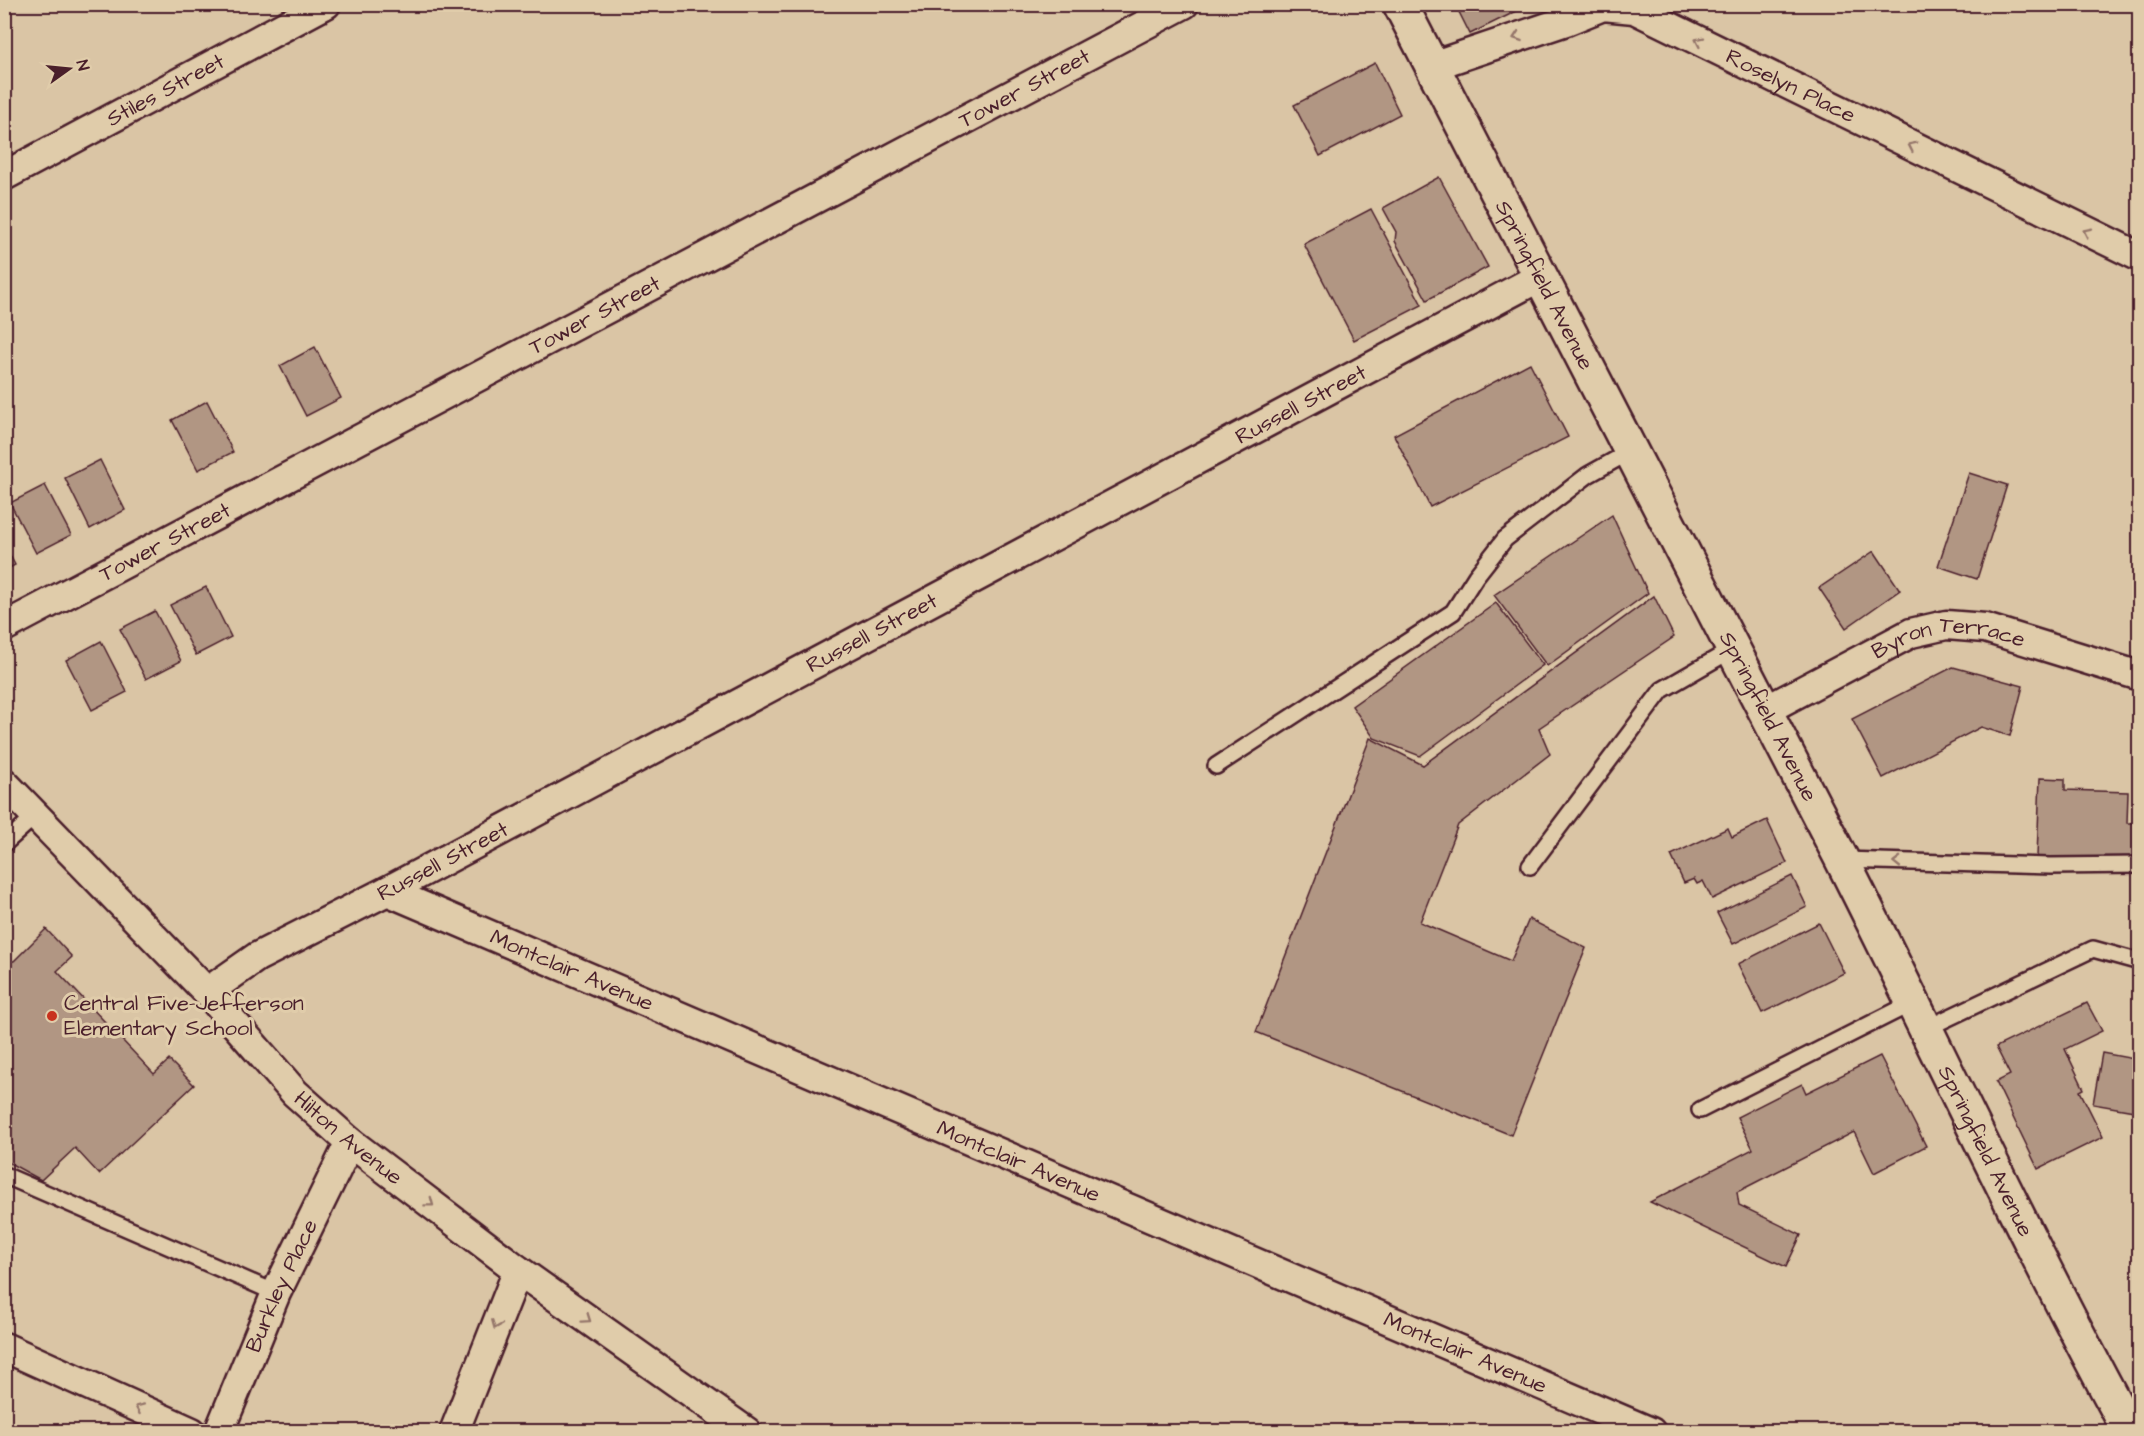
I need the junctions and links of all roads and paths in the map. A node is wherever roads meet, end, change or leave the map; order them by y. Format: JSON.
{"nodes":[{"id":1,"x":326,"y":4,"type":"edge"},
{"id":2,"x":1184,"y":4,"type":"edge"},
{"id":3,"x":1400,"y":4,"type":"edge"},
{"id":4,"x":1432,"y":66,"type":"junction"},
{"id":5,"x":4,"y":176,"type":"edge"},
{"id":6,"x":2139,"y":257,"type":"edge"},
{"id":7,"x":1540,"y":278,"type":"junction"},
{"id":8,"x":1631,"y":451,"type":"junction"},
{"id":9,"x":4,"y":627,"type":"edge"},
{"id":10,"x":1733,"y":649,"type":"junction"},
{"id":11,"x":2139,"y":676,"type":"edge"},
{"id":12,"x":1766,"y":710,"type":"junction"},
{"id":13,"x":1216,"y":766,"type":"dead end"},
{"id":14,"x":4,"y":783,"type":"edge"},
{"id":15,"x":36,"y":815,"type":"junction"},
{"id":16,"x":4,"y":844,"type":"edge"},
{"id":17,"x":1842,"y":861,"type":"junction"},
{"id":18,"x":2139,"y":865,"type":"edge"},
{"id":19,"x":1530,"y":866,"type":"dead end"},
{"id":20,"x":387,"y":891,"type":"junction"},
{"id":21,"x":2139,"y":962,"type":"edge"},
{"id":22,"x":207,"y":992,"type":"junction"},
{"id":23,"x":1920,"y":1015,"type":"junction"},
{"id":24,"x":1700,"y":1110,"type":"dead end"},
{"id":25,"x":350,"y":1142,"type":"junction"},
{"id":26,"x":4,"y":1174,"type":"edge"},
{"id":27,"x":518,"y":1270,"type":"junction"},
{"id":28,"x":276,"y":1293,"type":"junction"},
{"id":29,"x":4,"y":1347,"type":"edge"},
{"id":30,"x":192,"y":1431,"type":"edge"},
{"id":31,"x":219,"y":1431,"type":"edge"},
{"id":32,"x":454,"y":1431,"type":"edge"},
{"id":33,"x":747,"y":1431,"type":"edge"},
{"id":34,"x":1651,"y":1431,"type":"edge"},
{"id":35,"x":2130,"y":1431,"type":"edge"}],
"edges":[{"from":1,"to":5,"type":"street","name":"Stiles Street"},
{"from":2,"to":9,"type":"street","name":"Tower Street"},
{"from":3,"to":4,"type":"main road","name":"Springfield Avenue"},
{"from":6,"to":4,"type":"street","name":"Roselyn Place","one_way":true},
{"from":4,"to":7,"type":"main road","name":"Springfield Avenue"},
{"from":7,"to":8,"type":"main road","name":"Springfield Avenue"},
{"from":7,"to":20,"type":"street","name":"Russell Street"},
{"from":8,"to":10,"type":"main road","name":"Springfield Avenue"},
{"from":8,"to":13,"type":"lane"},
{"from":10,"to":12,"type":"main road","name":"Springfield Avenue"},
{"from":10,"to":19,"type":"lane"},
{"from":11,"to":12,"type":"street","name":"Byron Terrace"},
{"from":12,"to":17,"type":"main road","name":"Springfield Avenue"},
{"from":14,"to":15,"type":"street","name":"Hilton Avenue"},
{"from":15,"to":16,"type":"lane"},
{"from":15,"to":22,"type":"street","name":"Hilton Avenue"},
{"from":18,"to":17,"type":"lane","one_way":true},
{"from":17,"to":23,"type":"main road","name":"Springfield Avenue"},
{"from":20,"to":22,"type":"street","name":"Russell Street"},
{"from":20,"to":34,"type":"street","name":"Montclair Avenue"},
{"from":21,"to":23,"type":"lane"},
{"from":22,"to":25,"type":"street","name":"Hilton Avenue"},
{"from":23,"to":24,"type":"lane"},
{"from":23,"to":35,"type":"main road","name":"Springfield Avenue"},
{"from":25,"to":27,"type":"street","name":"Hilton Avenue","one_way":true},
{"from":25,"to":28,"type":"street","name":"Burkley Place"},
{"from":26,"to":28,"type":"lane"},
{"from":27,"to":32,"type":"street","one_way":true},
{"from":27,"to":33,"type":"street","name":"Hilton Avenue","one_way":true},
{"from":28,"to":31,"type":"street","name":"Burkley Place"},
{"from":30,"to":29,"type":"street","one_way":true}]}
